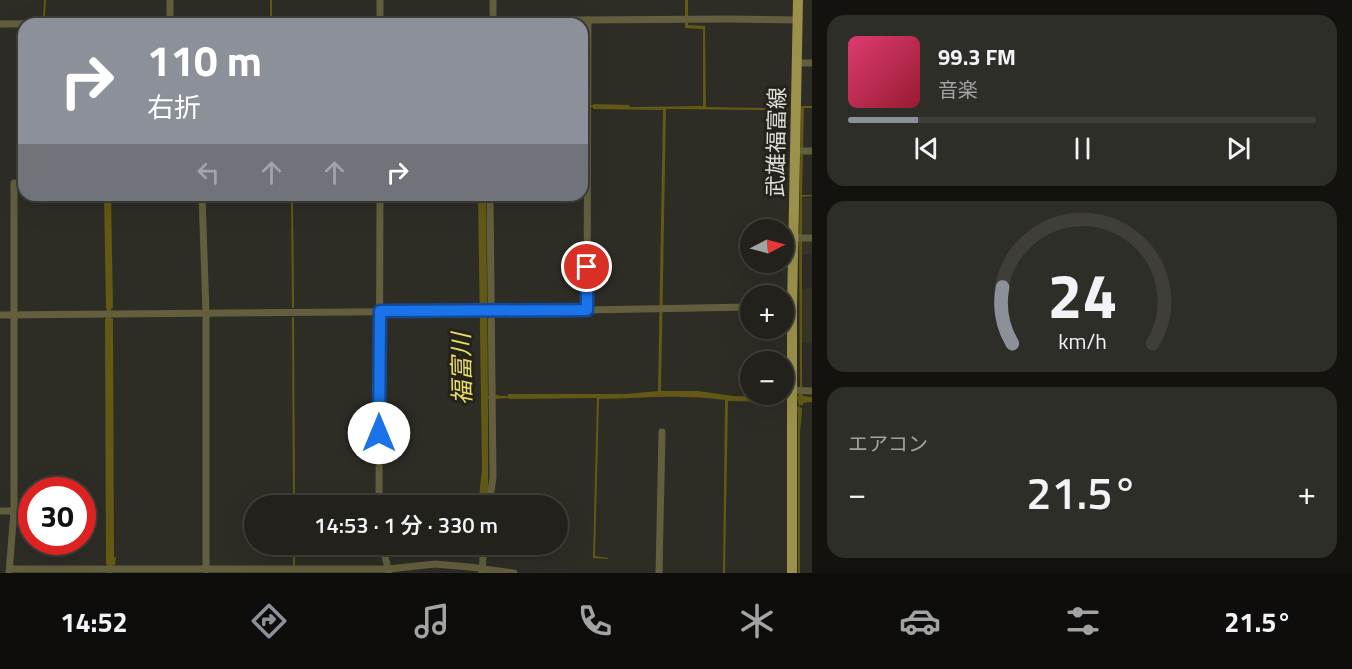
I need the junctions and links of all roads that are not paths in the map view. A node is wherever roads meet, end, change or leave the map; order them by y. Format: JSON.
{"nodes":[{"id":1,"x":170,"y":0,"type":"edge"},
{"id":2,"x":380,"y":0,"type":"edge"},
{"id":3,"x":493,"y":0,"type":"edge"},
{"id":4,"x":798,"y":0,"type":"edge"},
{"id":5,"x":167,"y":18,"type":"edge"},
{"id":6,"x":380,"y":18,"type":"edge"},
{"id":7,"x":492,"y":18,"type":"edge"},
{"id":8,"x":588,"y":20,"type":"joint"},
{"id":9,"x":798,"y":20,"type":"junction"},
{"id":10,"x":0,"y":24,"type":"edge"},
{"id":11,"x":18,"y":24,"type":"edge"},
{"id":12,"x":797,"y":63,"type":"junction"},
{"id":13,"x":812,"y":63,"type":"edge"},
{"id":14,"x":588,"y":100,"type":"edge"},
{"id":15,"x":802,"y":151,"type":"edge"},
{"id":16,"x":14,"y":183,"type":"dead end"},
{"id":17,"x":202,"y":201,"type":"edge"},
{"id":18,"x":380,"y":201,"type":"edge"},
{"id":19,"x":490,"y":201,"type":"edge"},
{"id":20,"x":588,"y":201,"type":"edge"},
{"id":21,"x":798,"y":238,"type":"junction"},
{"id":22,"x":812,"y":238,"type":"edge"},
{"id":23,"x":791,"y":285,"type":"edge"},
{"id":24,"x":740,"y":308,"type":"edge"},
{"id":25,"x":587,"y":310,"type":"junction"},
{"id":26,"x":380,"y":311,"type":"junction"},
{"id":27,"x":489,"y":311,"type":"junction"},
{"id":28,"x":206,"y":314,"type":"junction"},
{"id":29,"x":0,"y":315,"type":"edge"},
{"id":30,"x":13,"y":315,"type":"junction"},
{"id":31,"x":791,"y":339,"type":"edge"},
{"id":32,"x":798,"y":390,"type":"junction"},
{"id":33,"x":812,"y":391,"type":"edge"},
{"id":34,"x":662,"y":432,"type":"dead end"},
{"id":35,"x":379,"y":495,"type":"edge"},
{"id":36,"x":491,"y":495,"type":"edge"},
{"id":37,"x":0,"y":511,"type":"edge"},
{"id":38,"x":14,"y":511,"type":"junction"},
{"id":39,"x":385,"y":555,"type":"edge"},
{"id":40,"x":478,"y":569,"type":"edge"},
{"id":41,"x":206,"y":570,"type":"junction"},
{"id":42,"x":10,"y":571,"type":"edge"},
{"id":43,"x":216,"y":571,"type":"edge"},
{"id":44,"x":389,"y":571,"type":"edge"},
{"id":45,"x":514,"y":573,"type":"edge"},
{"id":46,"x":659,"y":573,"type":"edge"},
{"id":47,"x":792,"y":573,"type":"edge"}],
"edges":[{"from":1,"to":5,"type":"street"},
{"from":2,"to":6,"type":"street"},
{"from":3,"to":7,"type":"street"},
{"from":4,"to":9,"type":"main road","name":"武雄福富線"},
{"from":8,"to":9,"type":"street"},
{"from":8,"to":14,"type":"street"},
{"from":9,"to":12,"type":"main road","name":"武雄福富線"},
{"from":10,"to":11,"type":"street"},
{"from":12,"to":13,"type":"street"},
{"from":12,"to":15,"type":"main road","name":"武雄福富線"},
{"from":15,"to":21,"type":"main road","name":"武雄福富線"},
{"from":16,"to":30,"type":"street"},
{"from":17,"to":28,"type":"street"},
{"from":18,"to":26,"type":"street"},
{"from":19,"to":27,"type":"street"},
{"from":20,"to":25,"type":"street"},
{"from":21,"to":22,"type":"street"},
{"from":21,"to":23,"type":"main road","name":"武雄福富線"},
{"from":24,"to":25,"type":"street"},
{"from":25,"to":27,"type":"street"},
{"from":26,"to":27,"type":"street"},
{"from":26,"to":28,"type":"street"},
{"from":26,"to":35,"type":"street"},
{"from":27,"to":36,"type":"street"},
{"from":28,"to":30,"type":"street"},
{"from":28,"to":41,"type":"street"},
{"from":29,"to":30,"type":"street"},
{"from":30,"to":38,"type":"street"},
{"from":31,"to":32,"type":"main road","name":"武雄福富線"},
{"from":32,"to":33,"type":"street"},
{"from":32,"to":47,"type":"main road","name":"武雄福富線"},
{"from":34,"to":46,"type":"street"},
{"from":37,"to":38,"type":"street"},
{"from":38,"to":42,"type":"street"},
{"from":39,"to":44,"type":"street"},
{"from":40,"to":44,"type":"street"},
{"from":40,"to":45,"type":"street"},
{"from":41,"to":42,"type":"street"},
{"from":41,"to":43,"type":"street"},
{"from":43,"to":44,"type":"street"}]}
